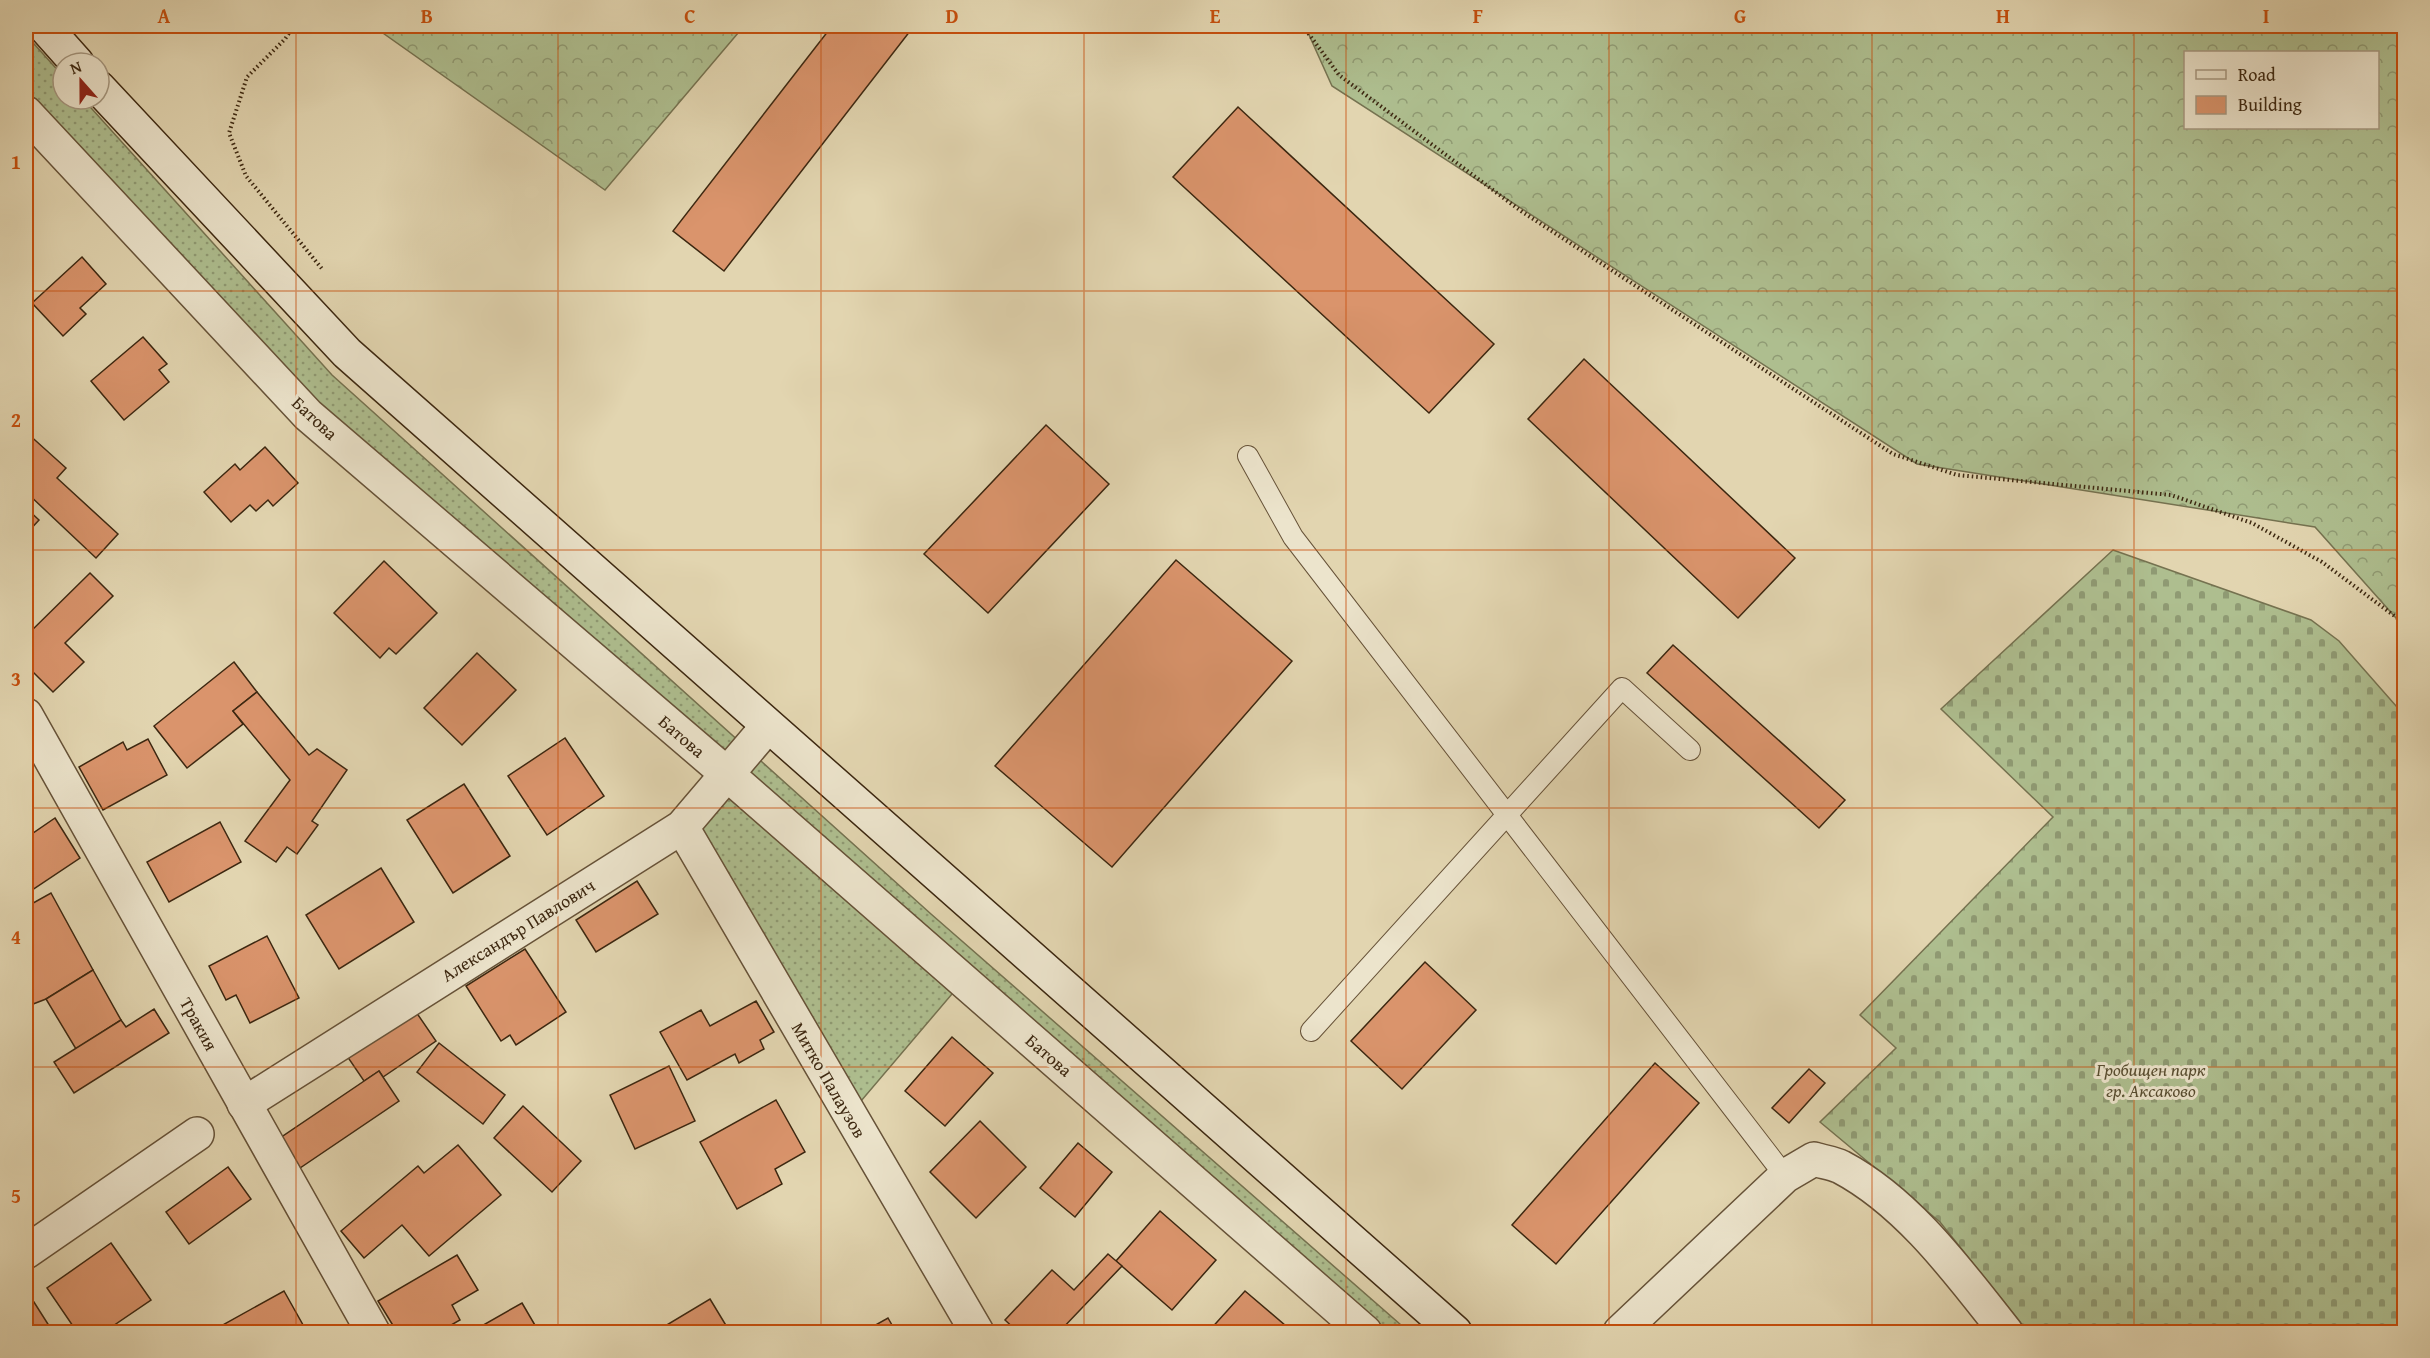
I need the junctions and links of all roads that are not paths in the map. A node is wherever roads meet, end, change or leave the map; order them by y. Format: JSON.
{"nodes":[{"id":1,"x":44,"y":26,"type":"edge"},
{"id":2,"x":66,"y":51,"type":"edge"},
{"id":3,"x":111,"y":101,"type":"edge"},
{"id":4,"x":26,"y":113,"type":"edge"},
{"id":5,"x":1248,"y":456,"type":"dead end"},
{"id":6,"x":26,"y":716,"type":"edge"},
{"id":7,"x":767,"y":727,"type":"junction"},
{"id":8,"x":1690,"y":750,"type":"dead end"},
{"id":9,"x":727,"y":774,"type":"junction"},
{"id":10,"x":1507,"y":815,"type":"junction"},
{"id":11,"x":682,"y":827,"type":"junction"},
{"id":12,"x":1311,"y":1032,"type":"dead end"},
{"id":13,"x":244,"y":1104,"type":"junction"},
{"id":14,"x":197,"y":1134,"type":"dead end"},
{"id":15,"x":1785,"y":1176,"type":"junction"},
{"id":16,"x":26,"y":1252,"type":"edge"},
{"id":17,"x":373,"y":1332,"type":"edge"},
{"id":18,"x":977,"y":1332,"type":"edge"},
{"id":19,"x":1365,"y":1332,"type":"edge"},
{"id":20,"x":1455,"y":1332,"type":"edge"},
{"id":21,"x":1620,"y":1332,"type":"edge"},
{"id":22,"x":2006,"y":1332,"type":"edge"}],
"edges":[{"from":1,"to":2,"type":"street"},
{"from":3,"to":7,"type":"street"},
{"from":4,"to":9,"type":"street","name":"Батова"},
{"from":5,"to":10,"type":"lane"},
{"from":6,"to":13,"type":"street","name":"Тракия"},
{"from":7,"to":9,"type":"street","name":"Александър Павлович"},
{"from":7,"to":20,"type":"street"},
{"from":8,"to":10,"type":"lane"},
{"from":9,"to":11,"type":"street","name":"Александър Павлович"},
{"from":9,"to":19,"type":"street","name":"Батова"},
{"from":10,"to":12,"type":"lane"},
{"from":10,"to":15,"type":"lane"},
{"from":11,"to":13,"type":"street","name":"Александър Павлович"},
{"from":11,"to":18,"type":"street","name":"Митко Палаузов"},
{"from":13,"to":17,"type":"street","name":"Тракия"},
{"from":14,"to":16,"type":"street"},
{"from":15,"to":21,"type":"street"},
{"from":15,"to":22,"type":"street"}]}
